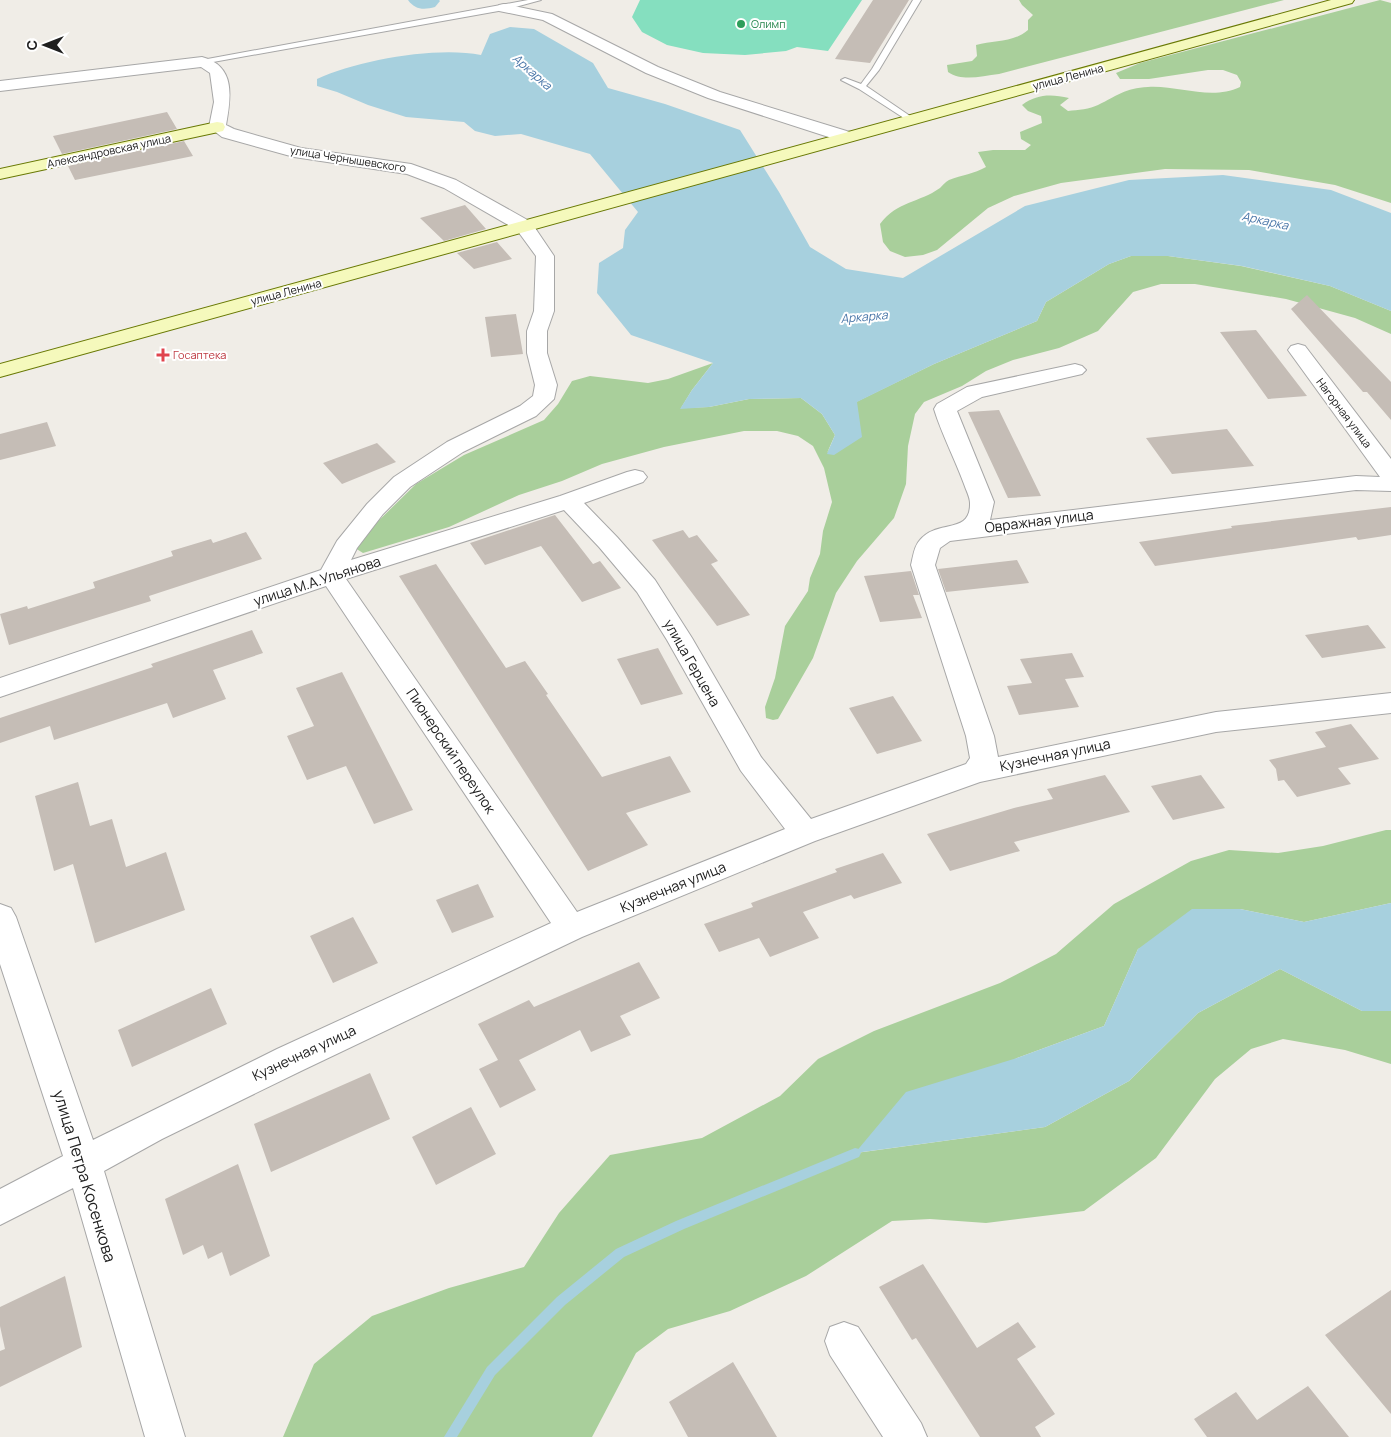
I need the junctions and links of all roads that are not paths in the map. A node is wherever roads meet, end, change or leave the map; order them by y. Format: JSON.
{"nodes":[{"id":1,"x":537,"y":0,"type":"edge"},
{"id":2,"x":917,"y":0,"type":"edge"},
{"id":3,"x":1347,"y":0,"type":"edge"},
{"id":4,"x":504,"y":8,"type":"junction"},
{"id":5,"x":202,"y":62,"type":"junction"},
{"id":6,"x":845,"y":80,"type":"dead end"},
{"id":7,"x":0,"y":86,"type":"edge"},
{"id":8,"x":862,"y":87,"type":"junction"},
{"id":9,"x":910,"y":120,"type":"junction"},
{"id":10,"x":217,"y":127,"type":"junction"},
{"id":11,"x":848,"y":137,"type":"junction"},
{"id":12,"x":0,"y":174,"type":"edge"},
{"id":13,"x":524,"y":226,"type":"junction"},
{"id":14,"x":1298,"y":350,"type":"dead end"},
{"id":15,"x":1075,"y":370,"type":"dead end"},
{"id":16,"x":0,"y":371,"type":"edge"},
{"id":17,"x":1391,"y":475,"type":"edge"},
{"id":18,"x":634,"y":477,"type":"dead end"},
{"id":19,"x":1391,"y":484,"type":"edge"},
{"id":20,"x":568,"y":501,"type":"junction"},
{"id":21,"x":969,"y":530,"type":"junction"},
{"id":22,"x":331,"y":574,"type":"junction"},
{"id":23,"x":0,"y":688,"type":"edge"},
{"id":24,"x":1391,"y":703,"type":"edge"},
{"id":25,"x":976,"y":772,"type":"junction"},
{"id":26,"x":805,"y":833,"type":"junction"},
{"id":27,"x":0,"y":917,"type":"edge"},
{"id":28,"x":571,"y":928,"type":"junction"},
{"id":29,"x":84,"y":1164,"type":"junction"},
{"id":30,"x":0,"y":1208,"type":"edge"},
{"id":31,"x":844,"y":1341,"type":"dead end"},
{"id":32,"x":160,"y":1435,"type":"edge"},
{"id":33,"x":907,"y":1437,"type":"edge"}],
"edges":[{"from":1,"to":4,"type":"lane"},
{"from":2,"to":8,"type":"lane"},
{"from":3,"to":9,"type":"main road","name":"улица Ленина"},
{"from":4,"to":5,"type":"lane"},
{"from":4,"to":11,"type":"street"},
{"from":5,"to":7,"type":"street"},
{"from":5,"to":10,"type":"street"},
{"from":6,"to":8,"type":"lane"},
{"from":8,"to":9,"type":"lane"},
{"from":9,"to":11,"type":"main road","name":"улица Ленина"},
{"from":10,"to":12,"type":"main road","name":"Александровская улица"},
{"from":10,"to":13,"type":"street","name":"улица Чернышевского"},
{"from":11,"to":13,"type":"main road","name":"улица Ленина"},
{"from":13,"to":16,"type":"main road","name":"улица Ленина"},
{"from":13,"to":22,"type":"street","name":"улица Чернышевского"},
{"from":14,"to":17,"type":"street","name":"Нагорная улица"},
{"from":15,"to":21,"type":"street"},
{"from":18,"to":20,"type":"street","name":"улица М.А.Ульянова"},
{"from":19,"to":21,"type":"street","name":"Овражная улица"},
{"from":20,"to":22,"type":"street","name":"улица М.А.Ульянова"},
{"from":20,"to":26,"type":"street","name":"улица Герцена"},
{"from":21,"to":25,"type":"street","name":"Овражная улица"},
{"from":22,"to":23,"type":"street","name":"улица М.А.Ульянова"},
{"from":22,"to":28,"type":"street","name":"Пионерский переулок"},
{"from":24,"to":25,"type":"street","name":"Кузнечная улица"},
{"from":25,"to":26,"type":"street","name":"Кузнечная улица"},
{"from":26,"to":28,"type":"street","name":"Кузнечная улица"},
{"from":27,"to":29,"type":"street","name":"улица Петра Косенкова"},
{"from":28,"to":29,"type":"street","name":"Кузнечная улица"},
{"from":29,"to":30,"type":"street","name":"Кузнечная улица"},
{"from":29,"to":32,"type":"street","name":"улица Петра Косенкова"},
{"from":31,"to":33,"type":"street"}]}
